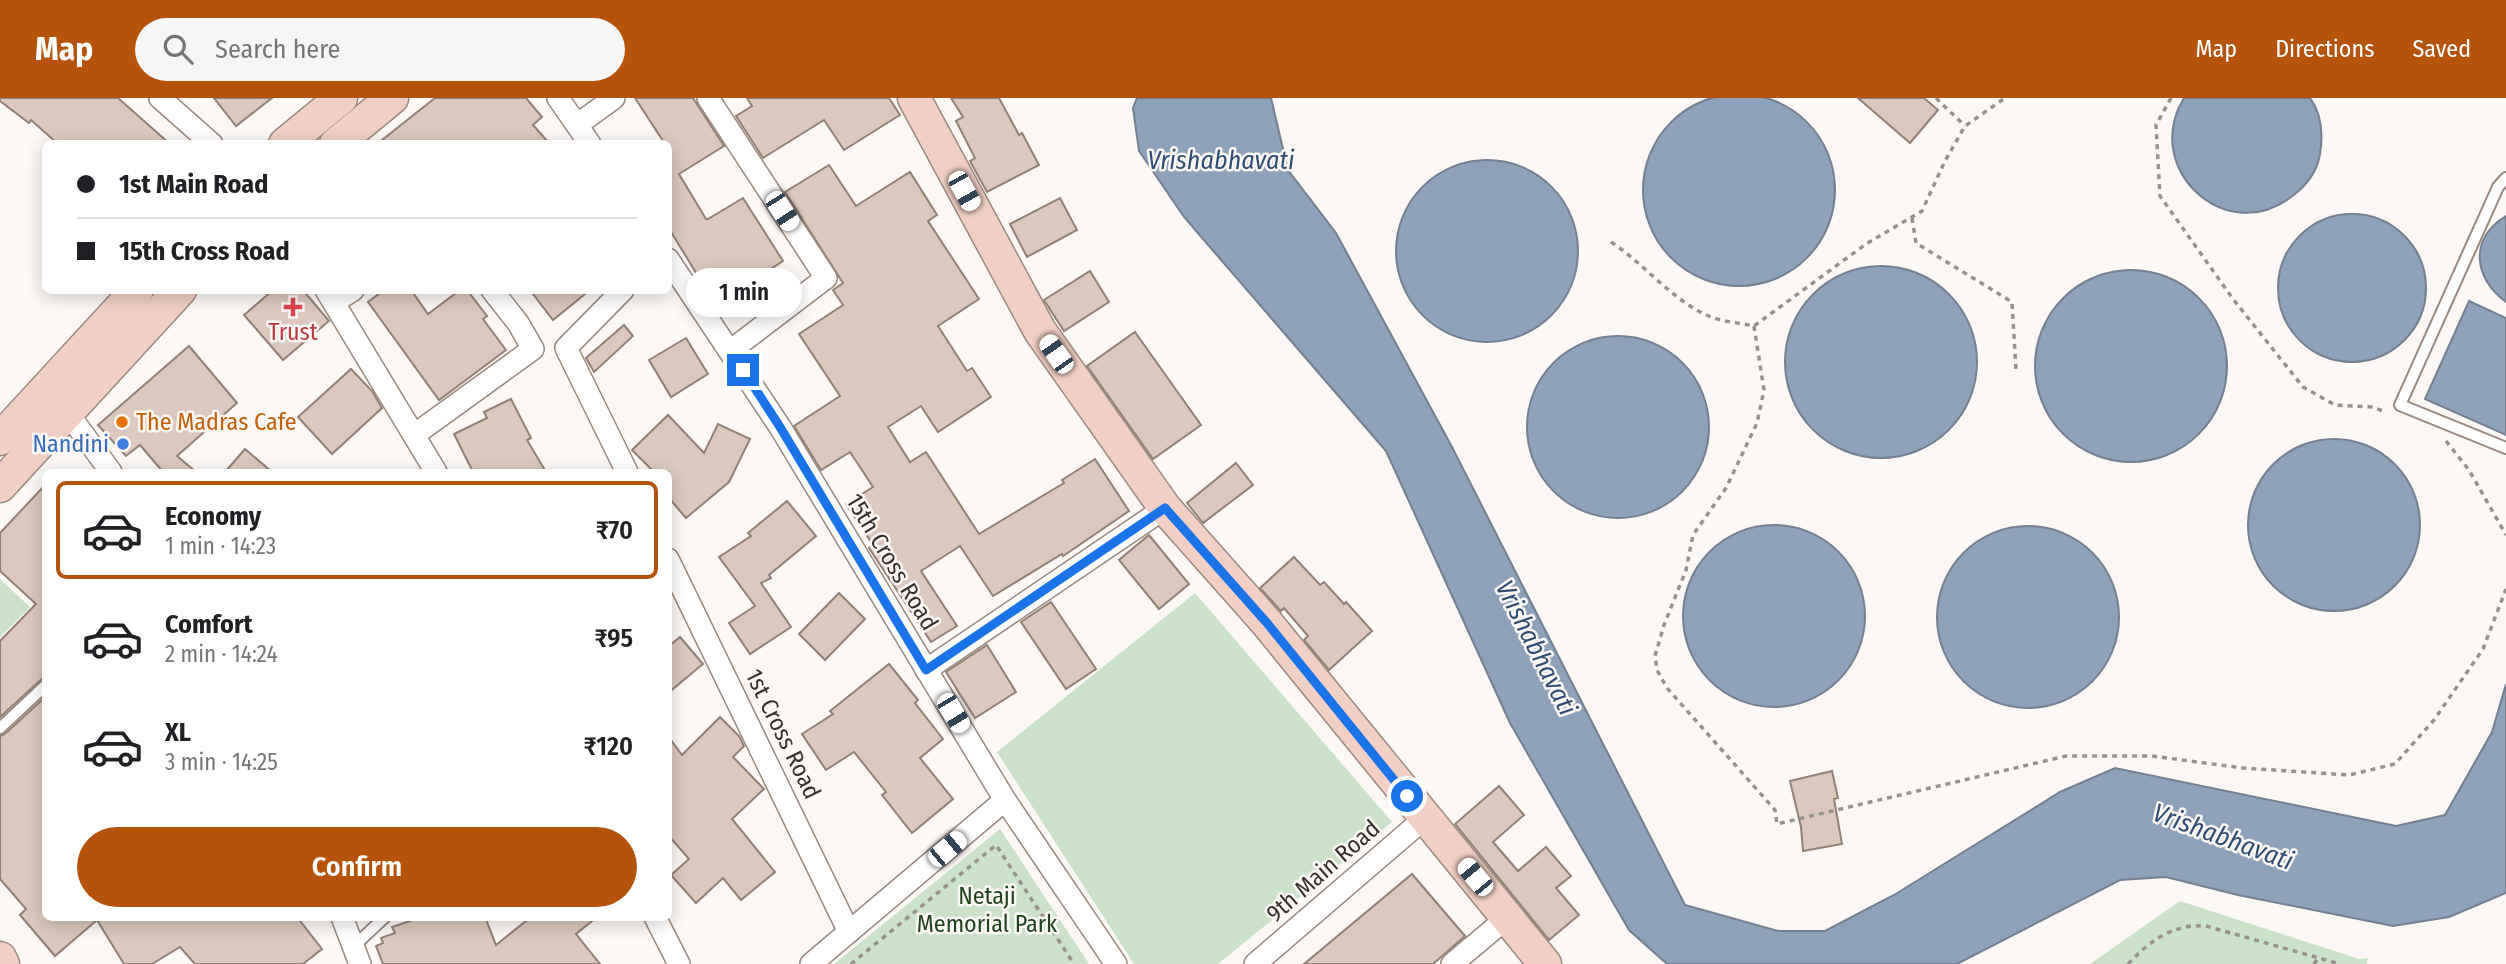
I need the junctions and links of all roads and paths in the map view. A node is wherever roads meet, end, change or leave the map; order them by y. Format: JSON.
{"nodes":[{"id":1,"x":160,"y":98,"type":"edge"},
{"id":2,"x":341,"y":98,"type":"edge"},
{"id":3,"x":392,"y":98,"type":"edge"},
{"id":4,"x":558,"y":98,"type":"edge"},
{"id":5,"x":614,"y":98,"type":"edge"},
{"id":6,"x":708,"y":98,"type":"edge"},
{"id":7,"x":914,"y":98,"type":"edge"},
{"id":8,"x":1936,"y":98,"type":"edge"},
{"id":9,"x":2004,"y":98,"type":"edge"},
{"id":10,"x":2171,"y":98,"type":"edge"},
{"id":11,"x":577,"y":125,"type":"junction"},
{"id":12,"x":1965,"y":126,"type":"junction"},
{"id":13,"x":207,"y":140,"type":"edge"},
{"id":14,"x":290,"y":140,"type":"edge"},
{"id":15,"x":341,"y":140,"type":"edge"},
{"id":16,"x":587,"y":140,"type":"edge"},
{"id":17,"x":2506,"y":178,"type":"edge"},
{"id":18,"x":1912,"y":218,"type":"junction"},
{"id":19,"x":1611,"y":242,"type":"dead end"},
{"id":20,"x":672,"y":265,"type":"edge"},
{"id":21,"x":133,"y":294,"type":"edge"},
{"id":22,"x":176,"y":294,"type":"edge"},
{"id":23,"x":495,"y":294,"type":"edge"},
{"id":24,"x":619,"y":294,"type":"edge"},
{"id":25,"x":330,"y":296,"type":"edge"},
{"id":26,"x":1754,"y":326,"type":"junction"},
{"id":27,"x":730,"y":351,"type":"junction"},
{"id":28,"x":2016,"y":370,"type":"dead end"},
{"id":29,"x":67,"y":412,"type":"junction"},
{"id":30,"x":2395,"y":417,"type":"dead end"},
{"id":31,"x":414,"y":435,"type":"junction"},
{"id":32,"x":0,"y":439,"type":"edge"},
{"id":33,"x":2445,"y":440,"type":"dead end"},
{"id":34,"x":2506,"y":449,"type":"edge"},
{"id":35,"x":109,"y":469,"type":"edge"},
{"id":36,"x":434,"y":469,"type":"edge"},
{"id":37,"x":626,"y":469,"type":"edge"},
{"id":38,"x":0,"y":486,"type":"edge"},
{"id":39,"x":1165,"y":508,"type":"junction"},
{"id":40,"x":2506,"y":535,"type":"edge"},
{"id":41,"x":672,"y":567,"type":"edge"},
{"id":42,"x":2506,"y":589,"type":"edge"},
{"id":43,"x":926,"y":670,"type":"junction"},
{"id":44,"x":42,"y":689,"type":"edge"},
{"id":45,"x":0,"y":728,"type":"edge"},
{"id":46,"x":1005,"y":800,"type":"junction"},
{"id":47,"x":1425,"y":818,"type":"junction"},
{"id":48,"x":1508,"y":917,"type":"junction"},
{"id":49,"x":344,"y":921,"type":"edge"},
{"id":50,"x":383,"y":921,"type":"edge"},
{"id":51,"x":657,"y":921,"type":"edge"},
{"id":52,"x":849,"y":932,"type":"junction"},
{"id":53,"x":357,"y":955,"type":"edge"},
{"id":54,"x":0,"y":958,"type":"edge"},
{"id":55,"x":2318,"y":958,"type":"junction"},
{"id":56,"x":3,"y":964,"type":"edge"},
{"id":57,"x":679,"y":964,"type":"edge"},
{"id":58,"x":811,"y":964,"type":"edge"},
{"id":59,"x":851,"y":964,"type":"edge"},
{"id":60,"x":1074,"y":964,"type":"edge"},
{"id":61,"x":1116,"y":964,"type":"edge"},
{"id":62,"x":1255,"y":964,"type":"edge"},
{"id":63,"x":1452,"y":964,"type":"edge"},
{"id":64,"x":1545,"y":964,"type":"edge"},
{"id":65,"x":2128,"y":964,"type":"edge"},
{"id":66,"x":2314,"y":964,"type":"edge"},
{"id":67,"x":2340,"y":964,"type":"edge"}],
"edges":[{"from":1,"to":13,"type":"street"},
{"from":2,"to":14,"type":"street"},
{"from":3,"to":15,"type":"street"},
{"from":4,"to":11,"type":"street"},
{"from":5,"to":11,"type":"street"},
{"from":6,"to":27,"type":"street"},
{"from":7,"to":39,"type":"street"},
{"from":8,"to":12,"type":"path"},
{"from":9,"to":12,"type":"path"},
{"from":10,"to":30,"type":"path"},
{"from":11,"to":16,"type":"street"},
{"from":12,"to":18,"type":"path"},
{"from":17,"to":34,"type":"lane"},
{"from":18,"to":26,"type":"path"},
{"from":18,"to":28,"type":"path"},
{"from":19,"to":26,"type":"path"},
{"from":20,"to":27,"type":"street","name":"15th Cross Road"},
{"from":21,"to":32,"type":"street"},
{"from":22,"to":29,"type":"street"},
{"from":23,"to":31,"type":"street"},
{"from":24,"to":37,"type":"street"},
{"from":25,"to":31,"type":"street"},
{"from":26,"to":42,"type":"path"},
{"from":27,"to":43,"type":"street","name":"15th Cross Road"},
{"from":29,"to":35,"type":"street"},
{"from":29,"to":38,"type":"street"},
{"from":31,"to":36,"type":"street"},
{"from":33,"to":40,"type":"path"},
{"from":39,"to":43,"type":"street"},
{"from":39,"to":47,"type":"street"},
{"from":41,"to":52,"type":"street","name":"1st Cross Road"},
{"from":43,"to":46,"type":"street","name":"15th Cross Road"},
{"from":44,"to":45,"type":"lane"},
{"from":46,"to":52,"type":"street"},
{"from":46,"to":61,"type":"street","name":"15th Cross Road"},
{"from":47,"to":48,"type":"street"},
{"from":47,"to":62,"type":"street","name":"9th Main Road"},
{"from":48,"to":63,"type":"street"},
{"from":48,"to":64,"type":"street"},
{"from":49,"to":53,"type":"street"},
{"from":50,"to":53,"type":"lane"},
{"from":51,"to":57,"type":"street"},
{"from":52,"to":58,"type":"street"},
{"from":54,"to":56,"type":"street"},
{"from":55,"to":65,"type":"path"},
{"from":55,"to":66,"type":"path"},
{"from":55,"to":67,"type":"path"},
{"from":59,"to":60,"type":"path"}]}
